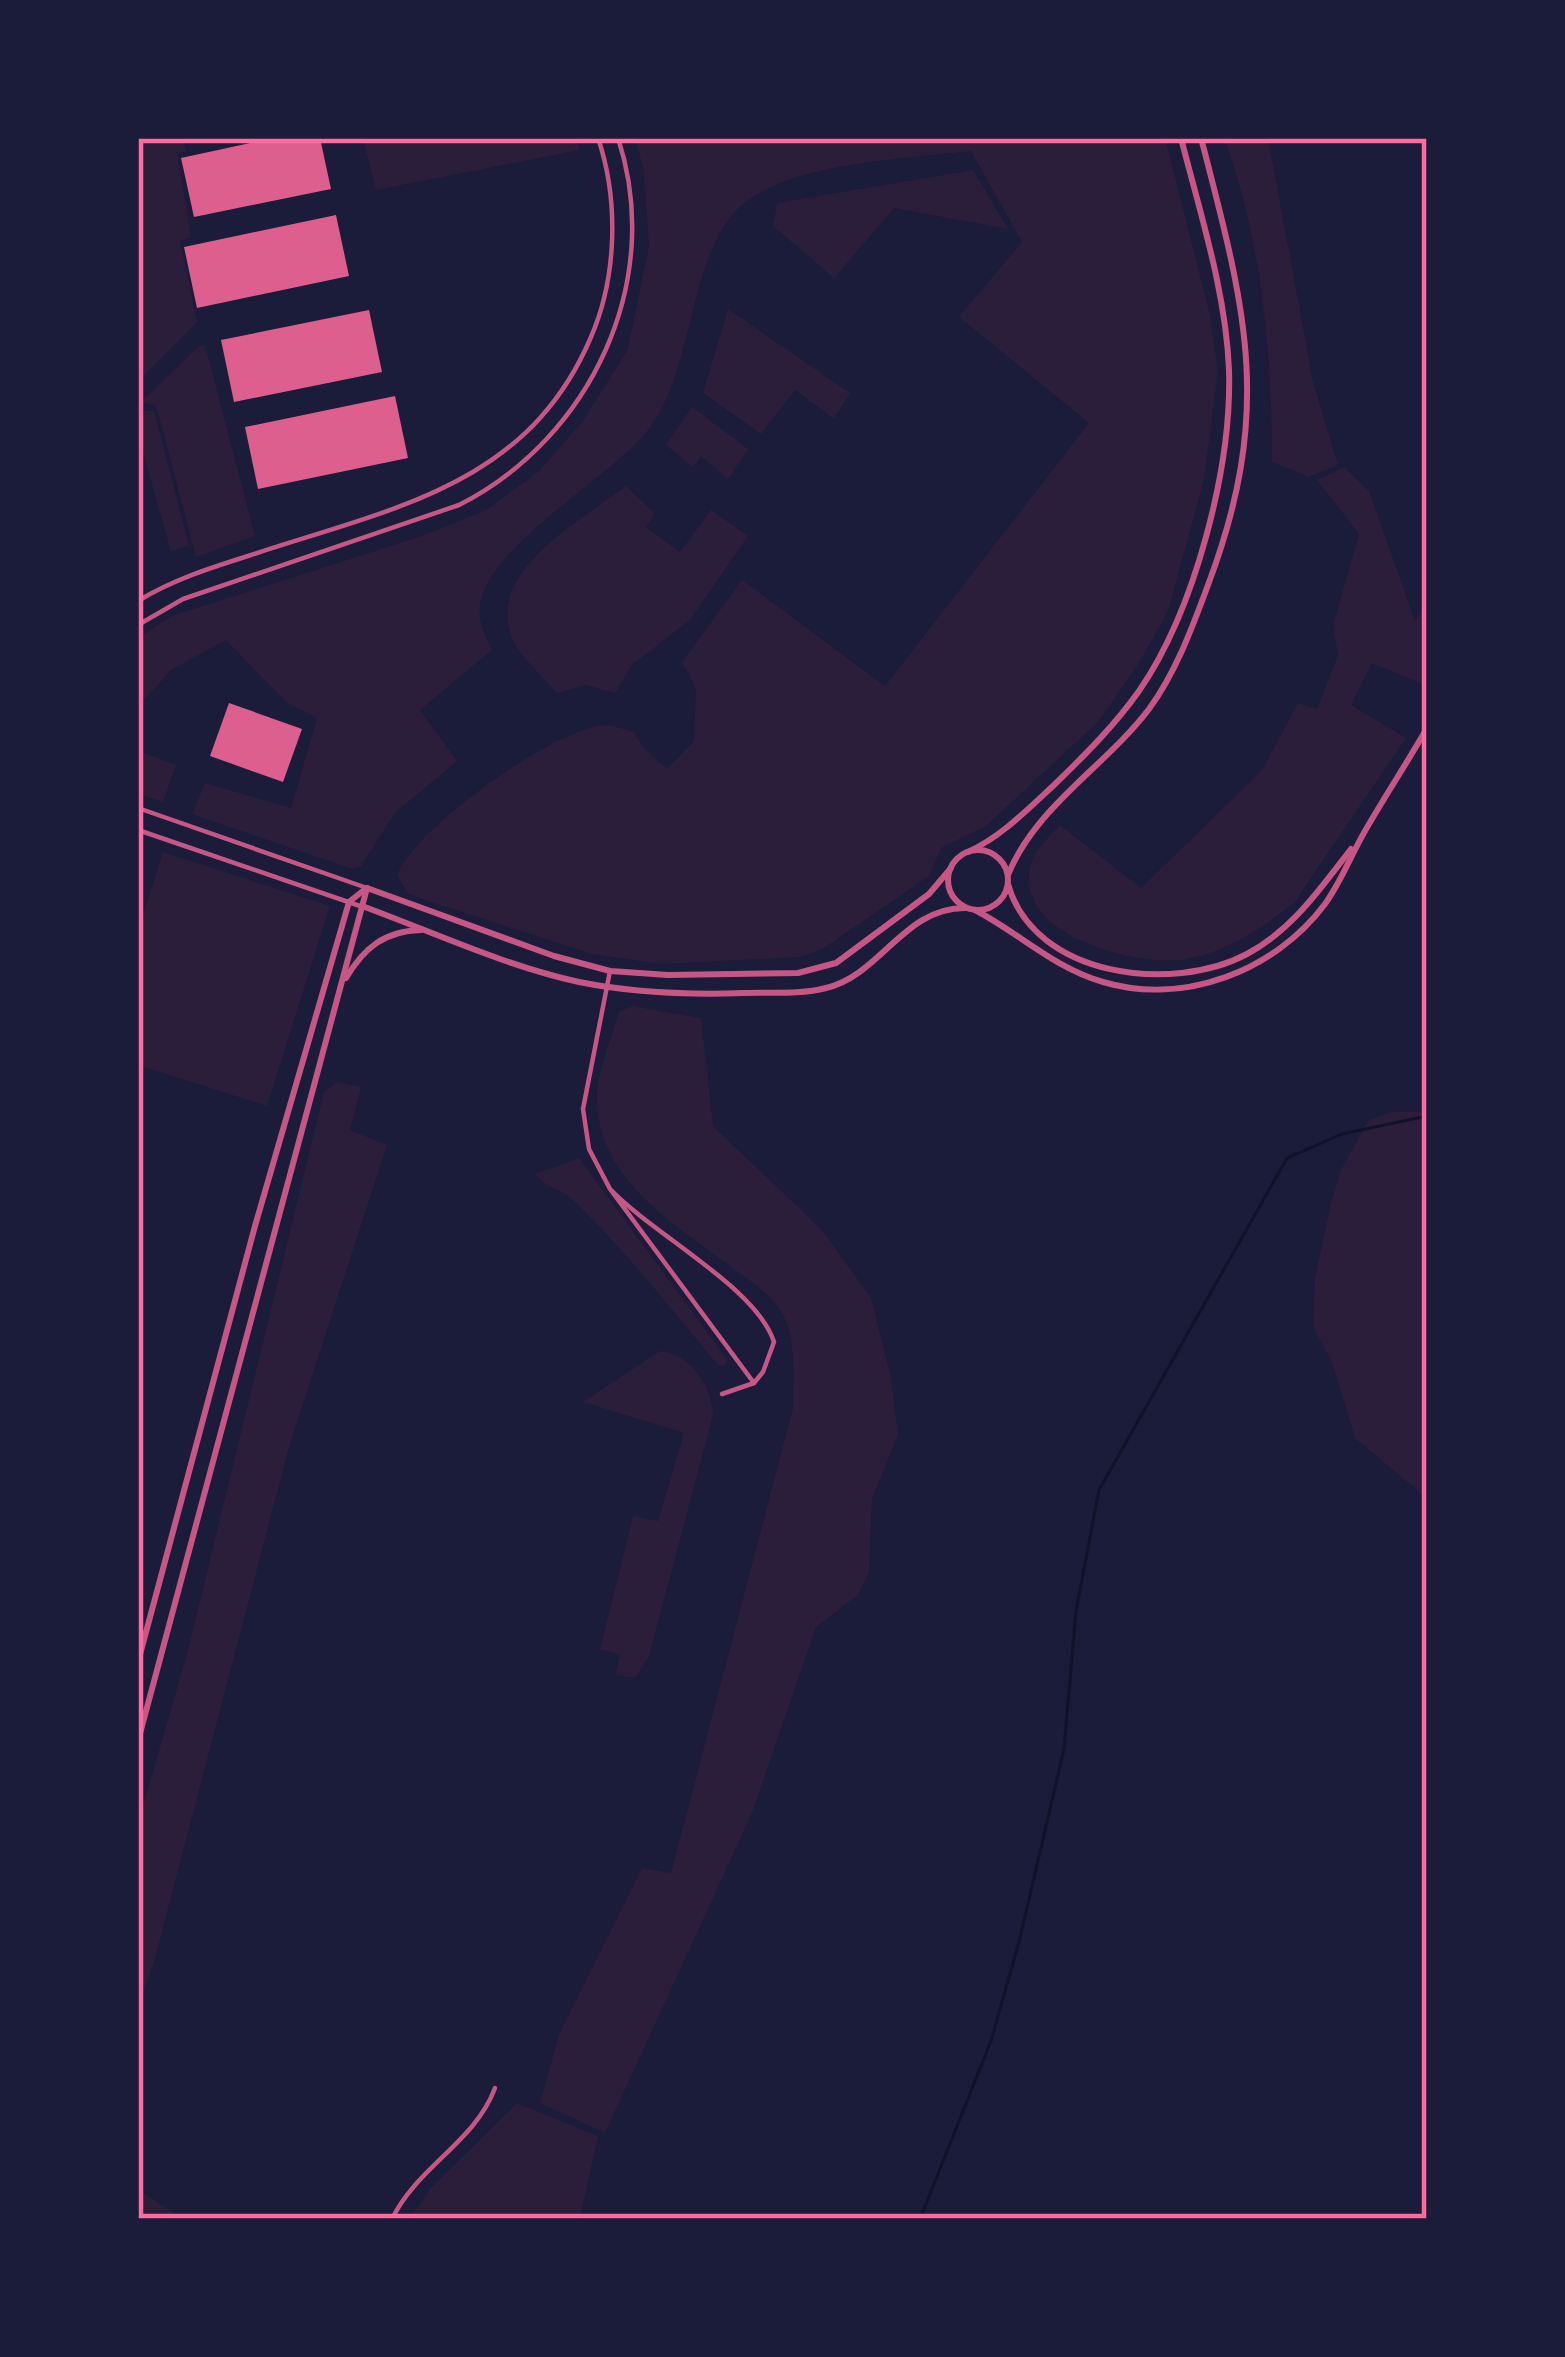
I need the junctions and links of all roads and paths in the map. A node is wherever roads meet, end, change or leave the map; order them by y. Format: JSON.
{"nodes":[{"id":1,"x":598,"y":138,"type":"edge"},
{"id":2,"x":618,"y":138,"type":"edge"},
{"id":3,"x":1180,"y":138,"type":"edge"},
{"id":4,"x":1201,"y":138,"type":"edge"},
{"id":5,"x":138,"y":601,"type":"edge"},
{"id":6,"x":138,"y":625,"type":"edge"},
{"id":7,"x":1427,"y":728,"type":"edge"},
{"id":8,"x":138,"y":808,"type":"edge"},
{"id":9,"x":138,"y":830,"type":"edge"},
{"id":10,"x":1364,"y":832,"type":"junction"},
{"id":11,"x":968,"y":852,"type":"junction"},
{"id":12,"x":951,"y":868,"type":"junction"},
{"id":13,"x":1008,"y":879,"type":"junction"},
{"id":14,"x":367,"y":888,"type":"junction"},
{"id":15,"x":349,"y":902,"type":"junction"},
{"id":16,"x":362,"y":906,"type":"junction"},
{"id":17,"x":970,"y":909,"type":"junction"},
{"id":18,"x":429,"y":931,"type":"junction"},
{"id":19,"x":610,"y":971,"type":"junction"},
{"id":20,"x":340,"y":986,"type":"junction"},
{"id":21,"x":607,"y":986,"type":"junction"},
{"id":22,"x":610,"y":1189,"type":"junction"},
{"id":23,"x":754,"y":1383,"type":"junction"},
{"id":24,"x":722,"y":1394,"type":"dead end"},
{"id":25,"x":138,"y":1662,"type":"edge"},
{"id":26,"x":138,"y":1741,"type":"edge"},
{"id":27,"x":495,"y":2088,"type":"dead end"},
{"id":28,"x":392,"y":2219,"type":"edge"}],
"edges":[{"from":1,"to":5,"type":"street"},
{"from":2,"to":6,"type":"street"},
{"from":3,"to":11,"type":"street"},
{"from":4,"to":13,"type":"street"},
{"from":7,"to":10,"type":"street"},
{"from":8,"to":14,"type":"street"},
{"from":9,"to":15,"type":"street"},
{"from":10,"to":13,"type":"street"},
{"from":10,"to":17,"type":"street"},
{"from":11,"to":12,"type":"street"},
{"from":11,"to":13,"type":"street"},
{"from":12,"to":17,"type":"street"},
{"from":12,"to":19,"type":"street"},
{"from":13,"to":17,"type":"street"},
{"from":14,"to":15,"type":"street"},
{"from":14,"to":16,"type":"street"},
{"from":14,"to":19,"type":"street"},
{"from":15,"to":16,"type":"street"},
{"from":15,"to":25,"type":"street"},
{"from":16,"to":18,"type":"street"},
{"from":16,"to":20,"type":"street"},
{"from":17,"to":21,"type":"street"},
{"from":18,"to":20,"type":"street"},
{"from":18,"to":21,"type":"street"},
{"from":19,"to":21,"type":"street"},
{"from":20,"to":26,"type":"street"},
{"from":21,"to":22,"type":"street"},
{"from":22,"to":23,"type":"street"},
{"from":22,"to":23,"type":"street"},
{"from":23,"to":24,"type":"street"},
{"from":27,"to":28,"type":"street"}]}
